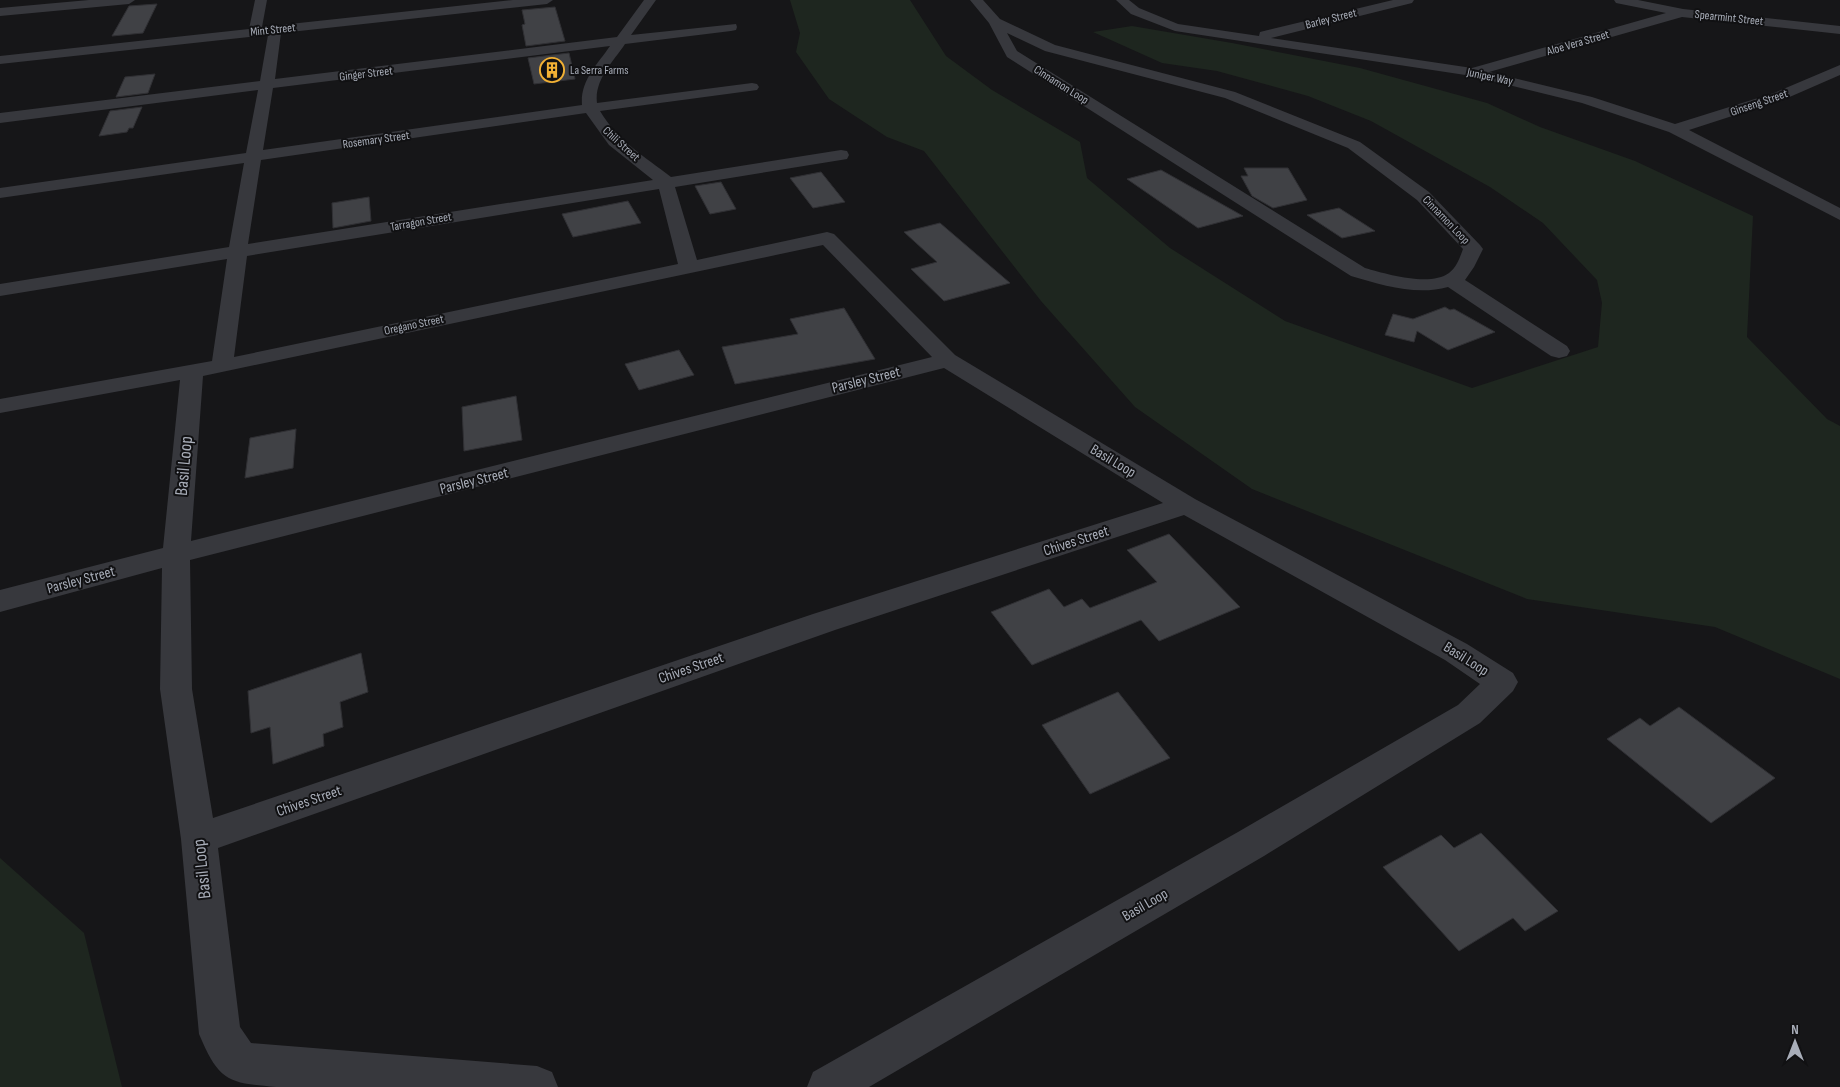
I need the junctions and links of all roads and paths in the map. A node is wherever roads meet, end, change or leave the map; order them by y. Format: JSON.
{"nodes":[{"id":1,"x":129,"y":0,"type":"edge"},
{"id":2,"x":261,"y":0,"type":"edge"},
{"id":3,"x":547,"y":0,"type":"edge"},
{"id":4,"x":650,"y":0,"type":"edge"},
{"id":5,"x":976,"y":0,"type":"edge"},
{"id":6,"x":1122,"y":0,"type":"edge"},
{"id":7,"x":1408,"y":0,"type":"edge"},
{"id":8,"x":1620,"y":0,"type":"edge"},
{"id":9,"x":1649,"y":0,"type":"edge"},
{"id":10,"x":0,"y":12,"type":"edge"},
{"id":11,"x":1683,"y":13,"type":"junction"},
{"id":12,"x":996,"y":22,"type":"junction"},
{"id":13,"x":1840,"y":24,"type":"edge"},
{"id":14,"x":731,"y":27,"type":"dead end"},
{"id":15,"x":275,"y":30,"type":"junction"},
{"id":16,"x":1840,"y":30,"type":"edge"},
{"id":17,"x":254,"y":32,"type":"junction"},
{"id":18,"x":1254,"y":37,"type":"junction"},
{"id":19,"x":621,"y":42,"type":"junction"},
{"id":20,"x":0,"y":60,"type":"edge"},
{"id":21,"x":1840,"y":69,"type":"edge"},
{"id":22,"x":1472,"y":72,"type":"junction"},
{"id":23,"x":268,"y":86,"type":"junction"},
{"id":24,"x":752,"y":87,"type":"dead end"},
{"id":25,"x":590,"y":108,"type":"junction"},
{"id":26,"x":0,"y":118,"type":"edge"},
{"id":27,"x":1675,"y":129,"type":"junction"},
{"id":28,"x":841,"y":155,"type":"dead end"},
{"id":29,"x":253,"y":158,"type":"junction"},
{"id":30,"x":665,"y":182,"type":"junction"},
{"id":31,"x":0,"y":193,"type":"edge"},
{"id":32,"x":1840,"y":214,"type":"edge"},
{"id":33,"x":827,"y":238,"type":"joint"},
{"id":34,"x":238,"y":253,"type":"junction"},
{"id":35,"x":689,"y":267,"type":"junction"},
{"id":36,"x":1451,"y":280,"type":"junction"},
{"id":37,"x":0,"y":290,"type":"edge"},
{"id":38,"x":1559,"y":351,"type":"dead end"},
{"id":39,"x":947,"y":360,"type":"junction"},
{"id":40,"x":222,"y":366,"type":"junction"},
{"id":41,"x":192,"y":372,"type":"junction"},
{"id":42,"x":0,"y":406,"type":"edge"},
{"id":43,"x":1186,"y":506,"type":"junction"},
{"id":44,"x":176,"y":554,"type":"junction"},
{"id":45,"x":0,"y":601,"type":"edge"},
{"id":46,"x":199,"y":839,"type":"junction"},
{"id":47,"x":401,"y":1082,"type":"edge"},
{"id":48,"x":537,"y":1087,"type":"edge"},
{"id":49,"x":828,"y":1087,"type":"edge"}],
"edges":[{"from":1,"to":10,"type":"street"},
{"from":2,"to":17,"type":"street"},
{"from":3,"to":15,"type":"street","name":"Mint Street"},
{"from":4,"to":19,"type":"street"},
{"from":5,"to":12,"type":"street"},
{"from":6,"to":18,"type":"street","name":"Juniper Way"},
{"from":7,"to":18,"type":"street","name":"Barley Street"},
{"from":8,"to":11,"type":"street","name":"Spearmint Street"},
{"from":9,"to":13,"type":"street"},
{"from":11,"to":16,"type":"street","name":"Spearmint Street"},
{"from":11,"to":22,"type":"street","name":"Aloe Vera Street"},
{"from":12,"to":36,"type":"street","name":"Cinnamon Loop"},
{"from":12,"to":36,"type":"street","name":"Cinnamon Loop"},
{"from":14,"to":19,"type":"street","name":"Ginger Street"},
{"from":15,"to":17,"type":"street","name":"Mint Street"},
{"from":15,"to":23,"type":"street"},
{"from":17,"to":20,"type":"street","name":"Mint Street"},
{"from":18,"to":22,"type":"street","name":"Juniper Way"},
{"from":19,"to":23,"type":"street","name":"Ginger Street"},
{"from":19,"to":25,"type":"street"},
{"from":21,"to":27,"type":"street","name":"Ginseng Street"},
{"from":22,"to":27,"type":"street","name":"Juniper Way"},
{"from":23,"to":26,"type":"street","name":"Ginger Street"},
{"from":23,"to":29,"type":"street"},
{"from":24,"to":25,"type":"street","name":"Rosemary Street"},
{"from":25,"to":29,"type":"street","name":"Rosemary Street"},
{"from":25,"to":30,"type":"street","name":"Chili Street"},
{"from":27,"to":32,"type":"street","name":"Juniper Way"},
{"from":28,"to":30,"type":"street","name":"Tarragon Street"},
{"from":29,"to":31,"type":"street","name":"Rosemary Street"},
{"from":29,"to":34,"type":"street"},
{"from":30,"to":34,"type":"street","name":"Tarragon Street"},
{"from":30,"to":35,"type":"street"},
{"from":33,"to":35,"type":"street","name":"Oregano Street"},
{"from":33,"to":39,"type":"street","name":"Basil Loop"},
{"from":34,"to":37,"type":"street","name":"Tarragon Street"},
{"from":34,"to":40,"type":"street"},
{"from":35,"to":40,"type":"street","name":"Oregano Street"},
{"from":36,"to":38,"type":"street"},
{"from":39,"to":43,"type":"street","name":"Basil Loop"},
{"from":39,"to":44,"type":"street","name":"Parsley Street"},
{"from":40,"to":41,"type":"street","name":"Oregano Street"},
{"from":41,"to":42,"type":"street","name":"Oregano Street"},
{"from":41,"to":44,"type":"street","name":"Basil Loop"},
{"from":43,"to":46,"type":"street","name":"Chives Street"},
{"from":43,"to":49,"type":"street","name":"Basil Loop"},
{"from":44,"to":45,"type":"street","name":"Parsley Street"},
{"from":44,"to":46,"type":"street","name":"Basil Loop"},
{"from":46,"to":47,"type":"street","name":"Basil Loop"},
{"from":47,"to":48,"type":"street","name":"Basil Loop"}]}
